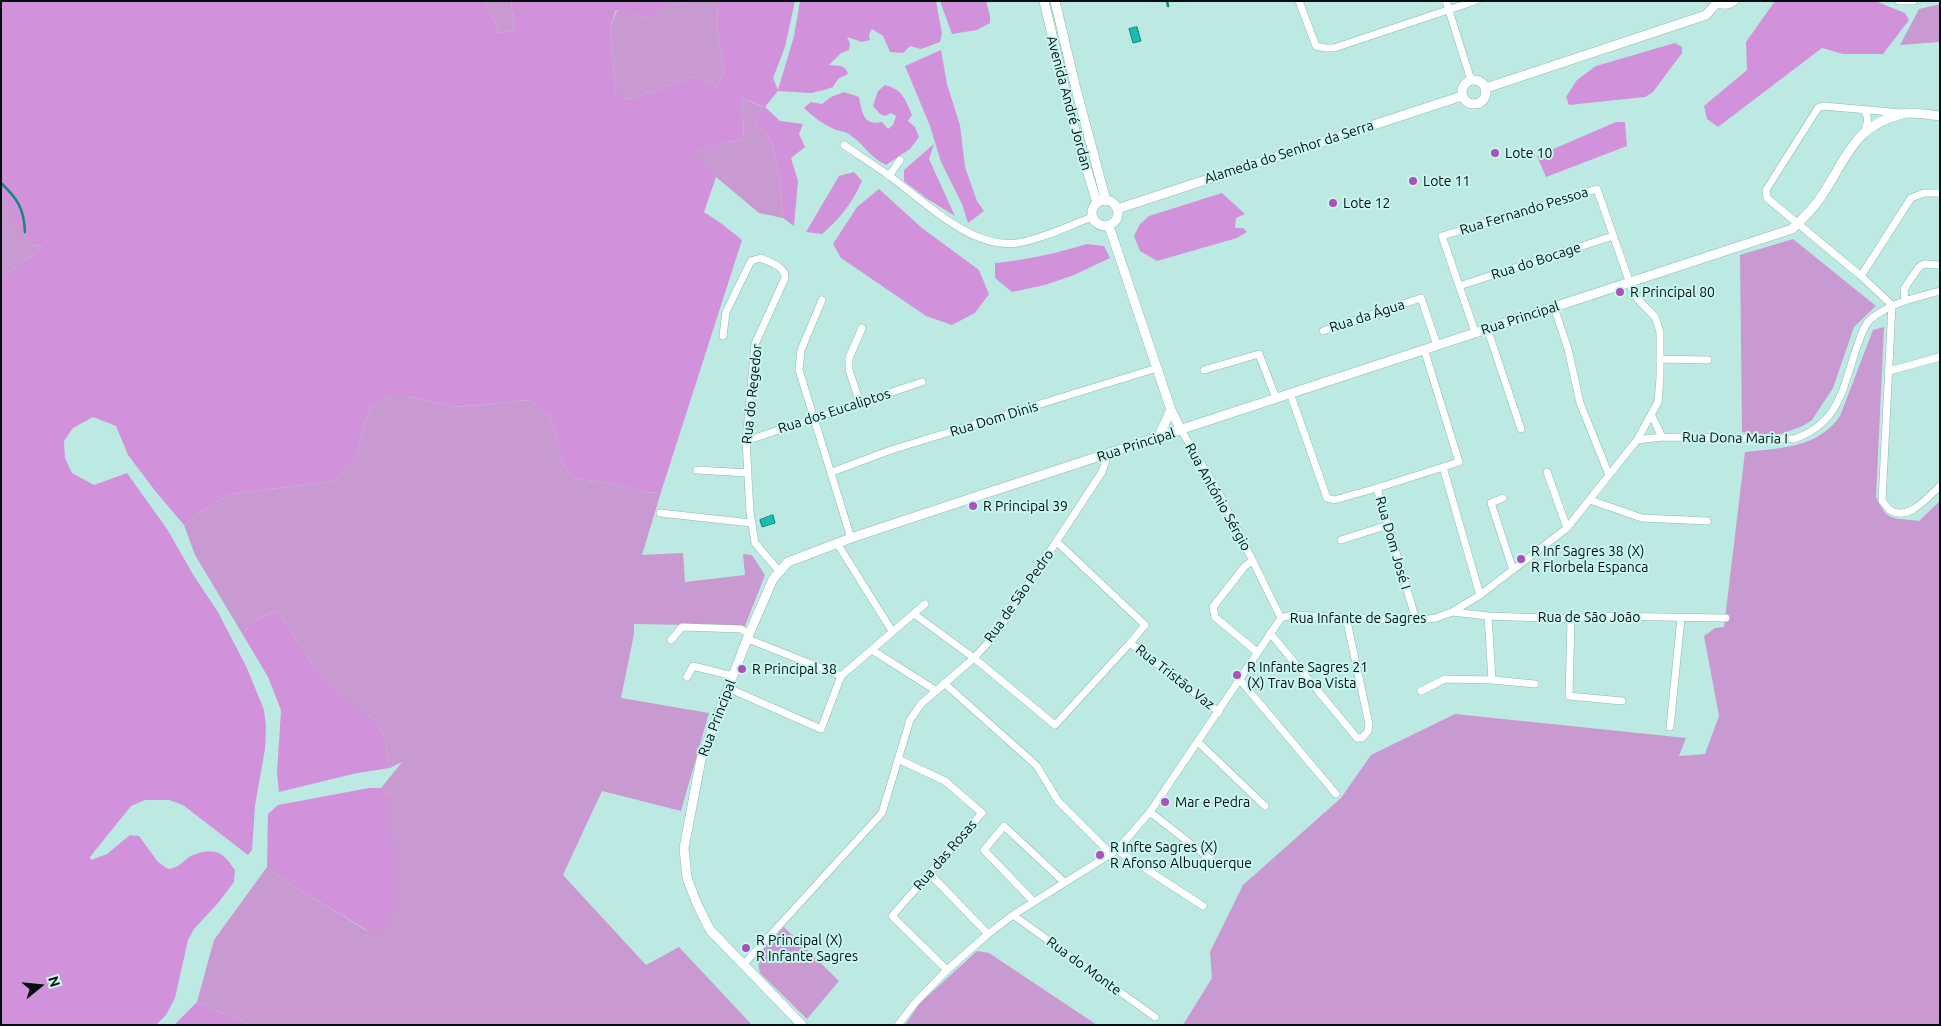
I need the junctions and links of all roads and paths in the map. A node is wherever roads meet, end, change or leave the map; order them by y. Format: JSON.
{"nodes":[{"id":1,"x":1044,"y":1,"type":"edge"},
{"id":2,"x":1055,"y":1,"type":"edge"},
{"id":3,"x":1299,"y":1,"type":"edge"},
{"id":4,"x":1446,"y":1,"type":"edge"},
{"id":5,"x":1475,"y":1,"type":"edge"},
{"id":6,"x":1735,"y":1,"type":"edge"},
{"id":7,"x":1899,"y":1,"type":"edge"},
{"id":8,"x":1913,"y":1,"type":"edge"},
{"id":9,"x":1716,"y":2,"type":"edge"},
{"id":10,"x":1449,"y":10,"type":"junction"},
{"id":11,"x":1471,"y":80,"type":"junction"},
{"id":12,"x":1486,"y":88,"type":"junction"},
{"id":13,"x":1462,"y":96,"type":"junction"},
{"id":14,"x":1864,"y":110,"type":"junction"},
{"id":15,"x":1904,"y":113,"type":"junction"},
{"id":16,"x":1940,"y":116,"type":"edge"},
{"id":17,"x":1865,"y":130,"type":"junction"},
{"id":18,"x":844,"y":145,"type":"dead end"},
{"id":19,"x":900,"y":160,"type":"dead end"},
{"id":20,"x":890,"y":176,"type":"junction"},
{"id":21,"x":1940,"y":193,"type":"edge"},
{"id":22,"x":1102,"y":202,"type":"junction"},
{"id":23,"x":1116,"y":209,"type":"junction"},
{"id":24,"x":1092,"y":217,"type":"junction"},
{"id":25,"x":1798,"y":224,"type":"junction"},
{"id":26,"x":1109,"y":226,"type":"junction"},
{"id":27,"x":1613,"y":236,"type":"junction"},
{"id":28,"x":1940,"y":265,"type":"edge"},
{"id":29,"x":1862,"y":276,"type":"junction"},
{"id":30,"x":1629,"y":282,"type":"junction"},
{"id":31,"x":1459,"y":286,"type":"junction"},
{"id":32,"x":1940,"y":292,"type":"edge"},
{"id":33,"x":822,"y":300,"type":"dead end"},
{"id":34,"x":1905,"y":301,"type":"junction"},
{"id":35,"x":1892,"y":305,"type":"junction"},
{"id":36,"x":1554,"y":307,"type":"junction"},
{"id":37,"x":862,"y":328,"type":"dead end"},
{"id":38,"x":1487,"y":328,"type":"junction"},
{"id":39,"x":1323,"y":330,"type":"dead end"},
{"id":40,"x":1475,"y":332,"type":"junction"},
{"id":41,"x":723,"y":336,"type":"dead end"},
{"id":42,"x":1437,"y":345,"type":"junction"},
{"id":43,"x":1424,"y":349,"type":"junction"},
{"id":44,"x":1940,"y":357,"type":"edge"},
{"id":45,"x":1660,"y":359,"type":"junction"},
{"id":46,"x":1708,"y":360,"type":"dead end"},
{"id":47,"x":1157,"y":368,"type":"junction"},
{"id":48,"x":1204,"y":370,"type":"dead end"},
{"id":49,"x":1889,"y":371,"type":"junction"},
{"id":50,"x":922,"y":382,"type":"dead end"},
{"id":51,"x":1290,"y":393,"type":"junction"},
{"id":52,"x":1276,"y":398,"type":"junction"},
{"id":53,"x":860,"y":403,"type":"junction"},
{"id":54,"x":1171,"y":410,"type":"junction"},
{"id":55,"x":1652,"y":416,"type":"junction"},
{"id":56,"x":814,"y":418,"type":"junction"},
{"id":57,"x":1520,"y":429,"type":"dead end"},
{"id":58,"x":1181,"y":430,"type":"junction"},
{"id":59,"x":1662,"y":436,"type":"junction"},
{"id":60,"x":1158,"y":438,"type":"junction"},
{"id":61,"x":1637,"y":440,"type":"junction"},
{"id":62,"x":746,"y":441,"type":"junction"},
{"id":63,"x":1108,"y":454,"type":"junction"},
{"id":64,"x":1443,"y":467,"type":"junction"},
{"id":65,"x":697,"y":470,"type":"dead end"},
{"id":66,"x":832,"y":472,"type":"junction"},
{"id":67,"x":1547,"y":472,"type":"dead end"},
{"id":68,"x":748,"y":473,"type":"junction"},
{"id":69,"x":1609,"y":475,"type":"junction"},
{"id":70,"x":1940,"y":486,"type":"edge"},
{"id":71,"x":1377,"y":488,"type":"junction"},
{"id":72,"x":1503,"y":498,"type":"dead end"},
{"id":73,"x":1590,"y":500,"type":"junction"},
{"id":74,"x":660,"y":513,"type":"dead end"},
{"id":75,"x":1707,"y":521,"type":"dead end"},
{"id":76,"x":751,"y":523,"type":"junction"},
{"id":77,"x":1388,"y":525,"type":"junction"},
{"id":78,"x":1567,"y":528,"type":"junction"},
{"id":79,"x":851,"y":538,"type":"junction"},
{"id":80,"x":1340,"y":540,"type":"dead end"},
{"id":81,"x":1057,"y":542,"type":"junction"},
{"id":82,"x":837,"y":543,"type":"junction"},
{"id":83,"x":1252,"y":561,"type":"junction"},
{"id":84,"x":1513,"y":570,"type":"junction"},
{"id":85,"x":780,"y":571,"type":"junction"},
{"id":86,"x":1480,"y":595,"type":"junction"},
{"id":87,"x":925,"y":604,"type":"dead end"},
{"id":88,"x":1452,"y":612,"type":"junction"},
{"id":89,"x":914,"y":614,"type":"junction"},
{"id":90,"x":1488,"y":616,"type":"junction"},
{"id":91,"x":1346,"y":617,"type":"junction"},
{"id":92,"x":1282,"y":618,"type":"junction"},
{"id":93,"x":1681,"y":618,"type":"junction"},
{"id":94,"x":1726,"y":618,"type":"dead end"},
{"id":95,"x":1571,"y":619,"type":"junction"},
{"id":96,"x":1416,"y":620,"type":"junction"},
{"id":97,"x":892,"y":631,"type":"junction"},
{"id":98,"x":1270,"y":633,"type":"junction"},
{"id":99,"x":748,"y":636,"type":"junction"},
{"id":100,"x":671,"y":640,"type":"dead end"},
{"id":101,"x":1130,"y":643,"type":"junction"},
{"id":102,"x":872,"y":650,"type":"junction"},
{"id":103,"x":1257,"y":652,"type":"junction"},
{"id":104,"x":974,"y":658,"type":"junction"},
{"id":105,"x":733,"y":676,"type":"junction"},
{"id":106,"x":841,"y":676,"type":"junction"},
{"id":107,"x":687,"y":677,"type":"dead end"},
{"id":108,"x":1240,"y":680,"type":"junction"},
{"id":109,"x":1492,"y":680,"type":"junction"},
{"id":110,"x":944,"y":683,"type":"junction"},
{"id":111,"x":1535,"y":684,"type":"dead end"},
{"id":112,"x":728,"y":688,"type":"junction"},
{"id":113,"x":935,"y":690,"type":"junction"},
{"id":114,"x":1420,"y":691,"type":"dead end"},
{"id":115,"x":1622,"y":701,"type":"dead end"},
{"id":116,"x":1219,"y":712,"type":"junction"},
{"id":117,"x":1670,"y":727,"type":"dead end"},
{"id":118,"x":1198,"y":742,"type":"junction"},
{"id":119,"x":898,"y":759,"type":"junction"},
{"id":120,"x":1336,"y":794,"type":"dead end"},
{"id":121,"x":1264,"y":806,"type":"dead end"},
{"id":122,"x":1150,"y":812,"type":"junction"},
{"id":123,"x":1114,"y":852,"type":"junction"},
{"id":124,"x":1219,"y":866,"type":"dead end"},
{"id":125,"x":929,"y":873,"type":"junction"},
{"id":126,"x":1064,"y":882,"type":"junction"},
{"id":127,"x":1033,"y":901,"type":"junction"},
{"id":128,"x":1203,"y":906,"type":"dead end"},
{"id":129,"x":1013,"y":915,"type":"junction"},
{"id":130,"x":988,"y":934,"type":"junction"},
{"id":131,"x":743,"y":965,"type":"junction"},
{"id":132,"x":947,"y":970,"type":"junction"},
{"id":133,"x":1154,"y":1017,"type":"dead end"},
{"id":134,"x":802,"y":1025,"type":"edge"},
{"id":135,"x":898,"y":1025,"type":"edge"}],
"edges":[{"from":1,"to":22,"type":"street","name":"Avenida André Jordan"},
{"from":2,"to":22,"type":"street","name":"Avenida André Jordan"},
{"from":3,"to":10,"type":"street"},
{"from":4,"to":10,"type":"street"},
{"from":5,"to":10,"type":"street"},
{"from":6,"to":9,"type":"street"},
{"from":7,"to":8,"type":"street"},
{"from":9,"to":12,"type":"street"},
{"from":10,"to":11,"type":"street"},
{"from":11,"to":12,"type":"street"},
{"from":11,"to":13,"type":"street"},
{"from":12,"to":13,"type":"street"},
{"from":13,"to":23,"type":"street","name":"Alameda do Senhor da Serra"},
{"from":14,"to":15,"type":"street"},
{"from":14,"to":17,"type":"street"},
{"from":14,"to":25,"type":"street"},
{"from":15,"to":16,"type":"street","name":"Rua Principal"},
{"from":15,"to":17,"type":"street","name":"Rua Principal"},
{"from":17,"to":25,"type":"street","name":"Rua Principal"},
{"from":18,"to":20,"type":"street"},
{"from":19,"to":20,"type":"street"},
{"from":20,"to":24,"type":"street"},
{"from":21,"to":29,"type":"street"},
{"from":22,"to":23,"type":"street"},
{"from":22,"to":24,"type":"street"},
{"from":23,"to":26,"type":"street"},
{"from":24,"to":26,"type":"street"},
{"from":25,"to":29,"type":"street"},
{"from":25,"to":30,"type":"street","name":"Rua Principal"},
{"from":26,"to":47,"type":"street","name":"Rua António Sérgio"},
{"from":27,"to":30,"type":"street","name":"Rua Fernando Pessoa"},
{"from":27,"to":31,"type":"street","name":"Rua do Bocage"},
{"from":27,"to":31,"type":"street","name":"Rua Fernando Pessoa"},
{"from":28,"to":34,"type":"street"},
{"from":29,"to":35,"type":"street"},
{"from":30,"to":36,"type":"street","name":"Rua Principal"},
{"from":30,"to":45,"type":"street","name":"Rua Infante de Sagres"},
{"from":31,"to":40,"type":"street"},
{"from":32,"to":34,"type":"street","name":"Rua Dona Maria I"},
{"from":33,"to":56,"type":"street"},
{"from":34,"to":35,"type":"street","name":"Rua Dona Maria I"},
{"from":35,"to":49,"type":"street"},
{"from":35,"to":59,"type":"street","name":"Rua Dona Maria I"},
{"from":36,"to":38,"type":"street","name":"Rua Principal"},
{"from":36,"to":69,"type":"street"},
{"from":37,"to":53,"type":"street"},
{"from":38,"to":40,"type":"street","name":"Rua Principal"},
{"from":38,"to":57,"type":"street"},
{"from":39,"to":42,"type":"street","name":"Rua da Água"},
{"from":40,"to":42,"type":"street","name":"Rua Principal"},
{"from":41,"to":62,"type":"street","name":"Rua do Regedor"},
{"from":42,"to":43,"type":"street","name":"Rua Principal"},
{"from":43,"to":51,"type":"street","name":"Rua Principal"},
{"from":43,"to":64,"type":"street","name":"Rua Dom José I"},
{"from":44,"to":49,"type":"street"},
{"from":45,"to":46,"type":"street"},
{"from":45,"to":55,"type":"street","name":"Rua Infante de Sagres"},
{"from":47,"to":54,"type":"street","name":"Rua António Sérgio"},
{"from":47,"to":66,"type":"street","name":"Rua Dom Dinis"},
{"from":48,"to":52,"type":"street"},
{"from":49,"to":70,"type":"street"},
{"from":50,"to":53,"type":"street","name":"Rua dos Eucaliptos"},
{"from":51,"to":52,"type":"street","name":"Rua Principal"},
{"from":51,"to":71,"type":"street"},
{"from":52,"to":58,"type":"street","name":"Rua Principal"},
{"from":53,"to":56,"type":"street","name":"Rua dos Eucaliptos"},
{"from":54,"to":58,"type":"street","name":"Rua António Sérgio"},
{"from":54,"to":60,"type":"street"},
{"from":55,"to":59,"type":"street","name":"Rua Dona Maria I"},
{"from":55,"to":61,"type":"street","name":"Rua Infante de Sagres"},
{"from":56,"to":62,"type":"street","name":"Rua dos Eucaliptos"},
{"from":56,"to":66,"type":"street"},
{"from":58,"to":60,"type":"street","name":"Rua Principal"},
{"from":58,"to":83,"type":"street","name":"Rua António Sérgio"},
{"from":59,"to":61,"type":"street","name":"Rua Dona Maria I"},
{"from":60,"to":63,"type":"street","name":"Rua Principal"},
{"from":61,"to":69,"type":"street","name":"Rua Infante de Sagres"},
{"from":62,"to":68,"type":"street","name":"Rua do Regedor"},
{"from":63,"to":79,"type":"street","name":"Rua Principal"},
{"from":63,"to":81,"type":"street","name":"Rua de São Pedro"},
{"from":64,"to":71,"type":"street","name":"Rua Dom José I"},
{"from":64,"to":86,"type":"street"},
{"from":65,"to":68,"type":"street"},
{"from":66,"to":79,"type":"street"},
{"from":67,"to":78,"type":"street"},
{"from":68,"to":76,"type":"street","name":"Rua do Regedor"},
{"from":69,"to":73,"type":"street","name":"Rua Infante de Sagres"},
{"from":71,"to":77,"type":"street","name":"Rua Dom José I"},
{"from":72,"to":84,"type":"street"},
{"from":73,"to":75,"type":"street"},
{"from":73,"to":78,"type":"street","name":"Rua Infante de Sagres"},
{"from":74,"to":76,"type":"street"},
{"from":76,"to":85,"type":"street","name":"Rua do Regedor"},
{"from":77,"to":80,"type":"street"},
{"from":77,"to":96,"type":"street","name":"Rua Dom José I"},
{"from":78,"to":84,"type":"street","name":"Rua Infante de Sagres"},
{"from":79,"to":82,"type":"street","name":"Rua Principal"},
{"from":81,"to":101,"type":"street"},
{"from":81,"to":104,"type":"street","name":"Rua de São Pedro"},
{"from":82,"to":85,"type":"street","name":"Rua Principal"},
{"from":82,"to":97,"type":"street"},
{"from":83,"to":92,"type":"street","name":"Rua António Sérgio"},
{"from":83,"to":103,"type":"street"},
{"from":84,"to":86,"type":"street","name":"Rua Infante de Sagres"},
{"from":85,"to":99,"type":"street","name":"Rua Principal"},
{"from":86,"to":88,"type":"street","name":"Rua Infante de Sagres"},
{"from":87,"to":89,"type":"street"},
{"from":88,"to":90,"type":"street","name":"Rua de São João"},
{"from":88,"to":96,"type":"street","name":"Rua Infante de Sagres"},
{"from":89,"to":97,"type":"street"},
{"from":89,"to":104,"type":"street"},
{"from":90,"to":95,"type":"street","name":"Rua de São João"},
{"from":90,"to":109,"type":"street"},
{"from":91,"to":92,"type":"street","name":"Rua Infante de Sagres"},
{"from":91,"to":96,"type":"street","name":"Rua Infante de Sagres"},
{"from":91,"to":98,"type":"street"},
{"from":92,"to":98,"type":"street","name":"Rua Infante de Sagres"},
{"from":93,"to":94,"type":"street","name":"Rua de São João"},
{"from":93,"to":95,"type":"street","name":"Rua de São João"},
{"from":93,"to":117,"type":"street"},
{"from":95,"to":115,"type":"street"},
{"from":97,"to":102,"type":"street"},
{"from":98,"to":103,"type":"street","name":"Rua Infante de Sagres"},
{"from":99,"to":100,"type":"street"},
{"from":99,"to":105,"type":"street","name":"Rua Principal"},
{"from":99,"to":106,"type":"street"},
{"from":101,"to":104,"type":"street"},
{"from":101,"to":116,"type":"street","name":"Rua Tristão Vaz"},
{"from":102,"to":106,"type":"street"},
{"from":102,"to":113,"type":"street"},
{"from":103,"to":108,"type":"street","name":"Rua Infante de Sagres"},
{"from":104,"to":110,"type":"street","name":"Rua de São Pedro"},
{"from":105,"to":107,"type":"street"},
{"from":105,"to":112,"type":"street","name":"Rua Principal"},
{"from":106,"to":112,"type":"street"},
{"from":108,"to":116,"type":"street","name":"Rua Infante de Sagres"},
{"from":108,"to":120,"type":"street"},
{"from":109,"to":111,"type":"street"},
{"from":109,"to":114,"type":"street"},
{"from":110,"to":113,"type":"street","name":"Rua de São Pedro"},
{"from":110,"to":123,"type":"street"},
{"from":112,"to":131,"type":"street","name":"Rua Principal"},
{"from":113,"to":119,"type":"street","name":"Rua de São Pedro"},
{"from":116,"to":118,"type":"street","name":"Rua Infante de Sagres"},
{"from":118,"to":121,"type":"street"},
{"from":118,"to":122,"type":"street","name":"Rua Infante de Sagres"},
{"from":119,"to":125,"type":"street","name":"Rua das Rosas"},
{"from":119,"to":131,"type":"street","name":"Rua de São Pedro"},
{"from":122,"to":123,"type":"street","name":"Rua Infante de Sagres"},
{"from":122,"to":124,"type":"street"},
{"from":123,"to":126,"type":"street","name":"Rua Infante de Sagres"},
{"from":123,"to":128,"type":"street"},
{"from":125,"to":130,"type":"street"},
{"from":125,"to":132,"type":"street","name":"Rua das Rosas"},
{"from":126,"to":127,"type":"street","name":"Rua Infante de Sagres"},
{"from":126,"to":127,"type":"street"},
{"from":127,"to":129,"type":"street","name":"Rua Infante de Sagres"},
{"from":129,"to":130,"type":"street","name":"Rua Infante de Sagres"},
{"from":129,"to":133,"type":"street","name":"Rua do Monte"},
{"from":130,"to":132,"type":"street","name":"Rua Infante de Sagres"},
{"from":131,"to":134,"type":"street","name":"Rua Principal"},
{"from":132,"to":135,"type":"street","name":"Rua Infante de Sagres"}]}
